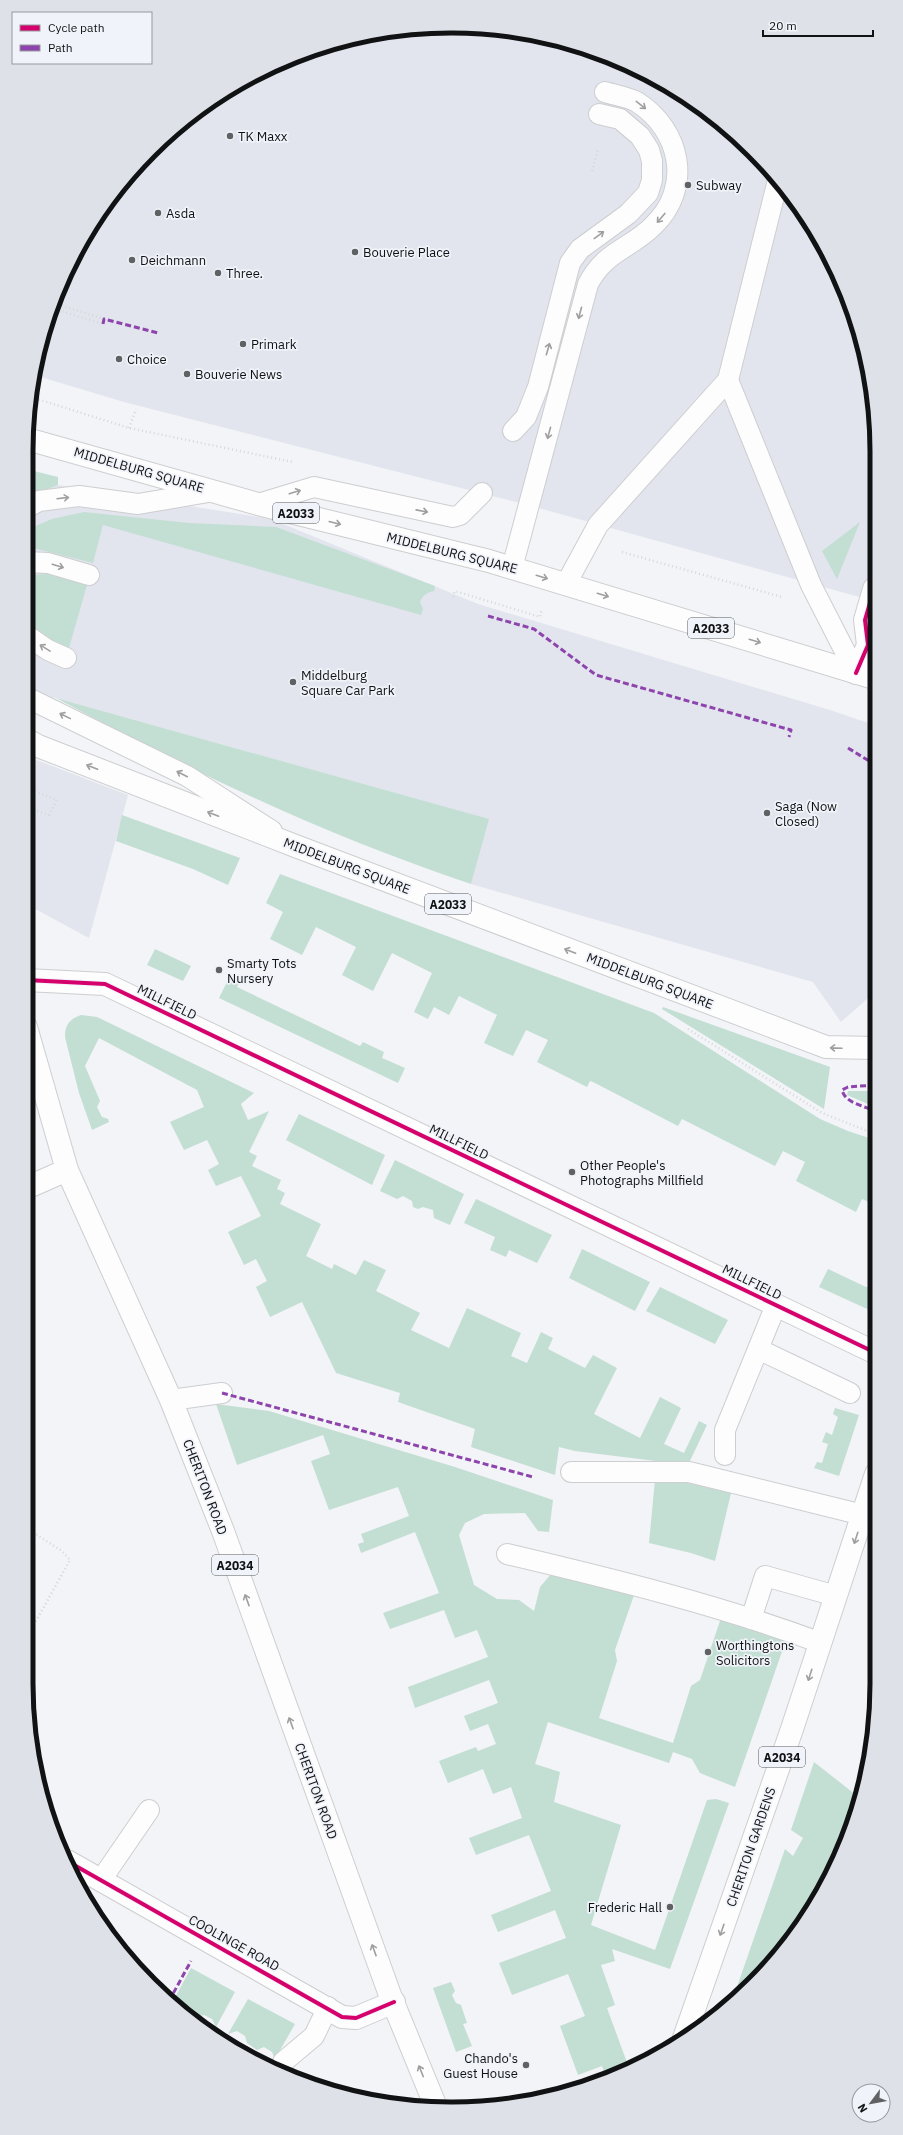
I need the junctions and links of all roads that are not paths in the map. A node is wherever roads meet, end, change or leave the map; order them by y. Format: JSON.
{"nodes":[{"id":1,"x":604,"y":92,"type":"dead end"},
{"id":2,"x":599,"y":114,"type":"dead end"},
{"id":3,"x":775,"y":188,"type":"edge"},
{"id":4,"x":728,"y":380,"type":"junction"},
{"id":5,"x":513,"y":431,"type":"dead end"},
{"id":6,"x":33,"y":441,"type":"edge"},
{"id":7,"x":214,"y":491,"type":"junction"},
{"id":8,"x":482,"y":493,"type":"dead end"},
{"id":9,"x":33,"y":504,"type":"edge"},
{"id":10,"x":258,"y":504,"type":"junction"},
{"id":11,"x":33,"y":562,"type":"edge"},
{"id":12,"x":512,"y":568,"type":"junction"},
{"id":13,"x":90,"y":575,"type":"dead end"},
{"id":14,"x":566,"y":584,"type":"junction"},
{"id":15,"x":870,"y":603,"type":"edge"},
{"id":16,"x":33,"y":640,"type":"edge"},
{"id":17,"x":66,"y":658,"type":"dead end"},
{"id":18,"x":865,"y":675,"type":"edge"},
{"id":19,"x":33,"y":700,"type":"edge"},
{"id":20,"x":33,"y":743,"type":"edge"},
{"id":21,"x":298,"y":847,"type":"junction"},
{"id":22,"x":33,"y":980,"type":"edge"},
{"id":23,"x":870,"y":1048,"type":"edge"},
{"id":24,"x":33,"y":1051,"type":"edge"},
{"id":25,"x":67,"y":1170,"type":"junction"},
{"id":26,"x":33,"y":1185,"type":"edge"},
{"id":27,"x":776,"y":1305,"type":"junction"},
{"id":28,"x":758,"y":1349,"type":"junction"},
{"id":29,"x":870,"y":1350,"type":"edge"},
{"id":30,"x":222,"y":1393,"type":"dead end"},
{"id":31,"x":850,"y":1393,"type":"dead end"},
{"id":32,"x":171,"y":1400,"type":"junction"},
{"id":33,"x":725,"y":1455,"type":"dead end"},
{"id":34,"x":571,"y":1472,"type":"dead end"},
{"id":35,"x":870,"y":1493,"type":"edge"},
{"id":36,"x":863,"y":1515,"type":"junction"},
{"id":37,"x":507,"y":1554,"type":"dead end"},
{"id":38,"x":836,"y":1596,"type":"junction"},
{"id":39,"x":751,"y":1619,"type":"junction"},
{"id":40,"x":821,"y":1643,"type":"junction"},
{"id":41,"x":149,"y":1810,"type":"dead end"},
{"id":42,"x":74,"y":1865,"type":"edge"},
{"id":43,"x":101,"y":1880,"type":"junction"},
{"id":44,"x":394,"y":2002,"type":"junction"},
{"id":45,"x":328,"y":2007,"type":"junction"},
{"id":46,"x":687,"y":2029,"type":"edge"},
{"id":47,"x":283,"y":2062,"type":"dead end"},
{"id":48,"x":433,"y":2101,"type":"edge"}],
"edges":[{"from":1,"to":12,"type":"lane","one_way":true},
{"from":5,"to":2,"type":"lane","one_way":true},
{"from":3,"to":4,"type":"lane"},
{"from":4,"to":14,"type":"lane"},
{"from":4,"to":18,"type":"lane"},
{"from":6,"to":7,"type":"main road","name":"MIDDELBURG SQUARE","number":"A2033"},
{"from":9,"to":7,"type":"lane","one_way":true},
{"from":7,"to":10,"type":"main road","name":"MIDDELBURG SQUARE","number":"A2033"},
{"from":10,"to":8,"type":"lane","one_way":true},
{"from":10,"to":12,"type":"main road","name":"MIDDELBURG SQUARE","number":"A2033","one_way":true},
{"from":11,"to":13,"type":"lane","one_way":true},
{"from":12,"to":14,"type":"main road","name":"MIDDELBURG SQUARE","number":"A2033","one_way":true},
{"from":14,"to":18,"type":"main road","name":"MIDDELBURG SQUARE","number":"A2033","one_way":true},
{"from":15,"to":18,"type":"main road"},
{"from":17,"to":16,"type":"lane","one_way":true},
{"from":21,"to":19,"type":"lane","one_way":true},
{"from":21,"to":20,"type":"main road","name":"MIDDELBURG SQUARE","number":"A2033","one_way":true},
{"from":23,"to":21,"type":"main road","name":"MIDDELBURG SQUARE","number":"A2033","one_way":true},
{"from":22,"to":27,"type":"main road","name":"MILLFIELD"},
{"from":24,"to":25,"type":"main road","name":"CHERITON ROAD","number":"A2034"},
{"from":25,"to":26,"type":"main road"},
{"from":25,"to":32,"type":"main road","name":"CHERITON ROAD","number":"A2034"},
{"from":27,"to":28,"type":"lane"},
{"from":27,"to":29,"type":"main road","name":"MILLFIELD"},
{"from":28,"to":31,"type":"lane"},
{"from":28,"to":33,"type":"lane"},
{"from":30,"to":32,"type":"lane"},
{"from":44,"to":32,"type":"main road","name":"CHERITON ROAD","number":"A2034","one_way":true},
{"from":34,"to":36,"type":"lane"},
{"from":35,"to":36,"type":"main road","name":"CHERITON GARDENS","number":"A2034"},
{"from":36,"to":38,"type":"main road","name":"CHERITON GARDENS","number":"A2034","one_way":true},
{"from":37,"to":39,"type":"lane"},
{"from":38,"to":39,"type":"lane"},
{"from":38,"to":40,"type":"main road","name":"CHERITON GARDENS","number":"A2034"},
{"from":39,"to":40,"type":"lane"},
{"from":40,"to":46,"type":"main road","name":"CHERITON GARDENS","number":"A2034","one_way":true},
{"from":41,"to":43,"type":"lane"},
{"from":42,"to":43,"type":"main road","name":"COOLINGE ROAD"},
{"from":43,"to":45,"type":"main road","name":"COOLINGE ROAD"},
{"from":44,"to":45,"type":"main road","name":"COOLINGE ROAD"},
{"from":48,"to":44,"type":"main road","name":"CHERITON ROAD","number":"A2034","one_way":true},
{"from":45,"to":47,"type":"lane"}]}
